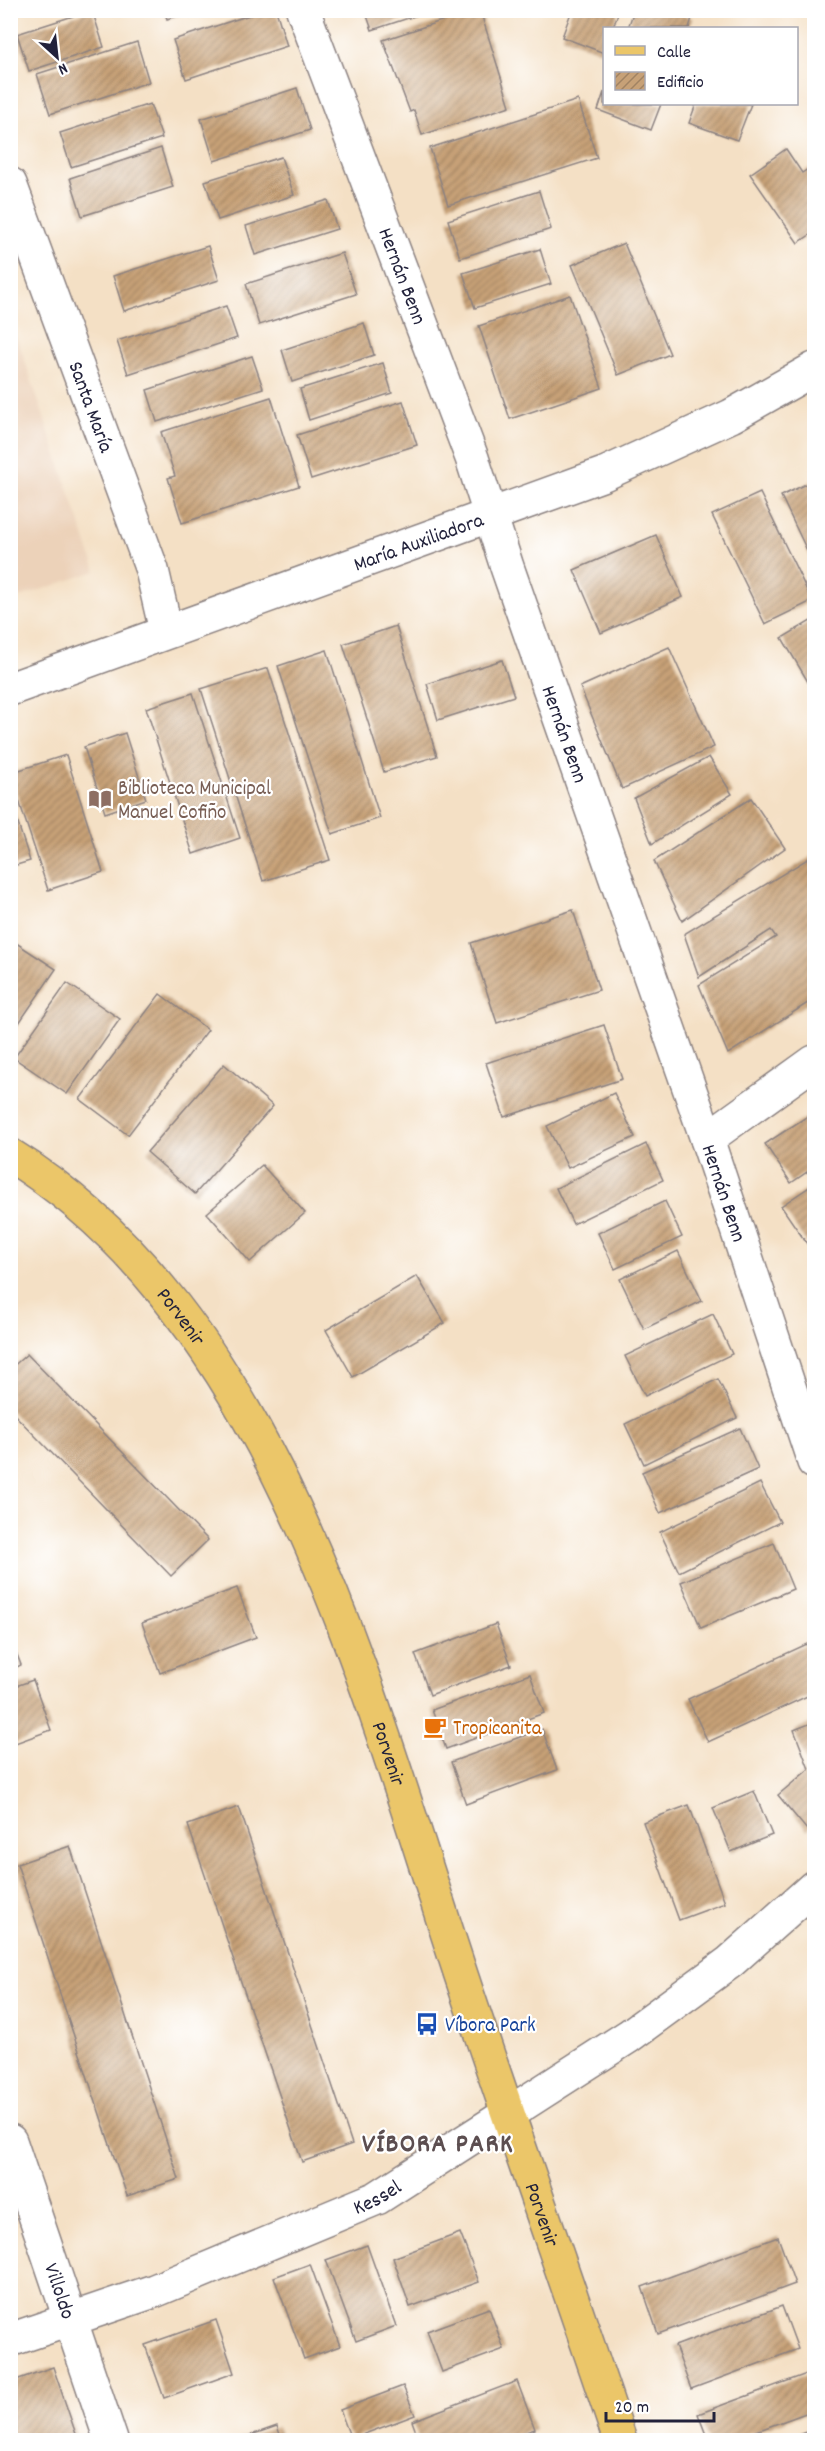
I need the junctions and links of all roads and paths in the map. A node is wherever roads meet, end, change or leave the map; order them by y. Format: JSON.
{"nodes":[{"id":1,"x":303,"y":10,"type":"edge"},
{"id":2,"x":10,"y":184,"type":"edge"},
{"id":3,"x":814,"y":369,"type":"edge"},
{"id":4,"x":491,"y":516,"type":"junction"},
{"id":5,"x":166,"y":632,"type":"junction"},
{"id":6,"x":10,"y":688,"type":"edge"},
{"id":7,"x":814,"y":1062,"type":"edge"},
{"id":8,"x":707,"y":1139,"type":"junction"},
{"id":9,"x":10,"y":1155,"type":"edge"},
{"id":10,"x":814,"y":1462,"type":"edge"},
{"id":11,"x":814,"y":1887,"type":"edge"},
{"id":12,"x":507,"y":2116,"type":"junction"},
{"id":13,"x":10,"y":2141,"type":"edge"},
{"id":14,"x":71,"y":2319,"type":"junction"},
{"id":15,"x":10,"y":2340,"type":"edge"},
{"id":16,"x":111,"y":2440,"type":"edge"},
{"id":17,"x":620,"y":2440,"type":"edge"}],
"edges":[{"from":1,"to":4,"type":"street","name":"Hernán Benn"},
{"from":2,"to":5,"type":"street","name":"Santa María"},
{"from":3,"to":4,"type":"street","name":"María Auxiliadora"},
{"from":4,"to":5,"type":"street","name":"María Auxiliadora"},
{"from":4,"to":8,"type":"street","name":"Hernán Benn"},
{"from":5,"to":6,"type":"street","name":"María Auxiliadora"},
{"from":7,"to":8,"type":"street"},
{"from":8,"to":10,"type":"street","name":"Hernán Benn"},
{"from":9,"to":12,"type":"main road","name":"Porvenir"},
{"from":11,"to":12,"type":"street","name":"Kessel"},
{"from":12,"to":14,"type":"street","name":"Kessel"},
{"from":12,"to":17,"type":"main road","name":"Porvenir"},
{"from":13,"to":14,"type":"street","name":"Villoldo"},
{"from":14,"to":15,"type":"street","name":"Kessel"},
{"from":14,"to":16,"type":"street","name":"Villoldo"}]}
